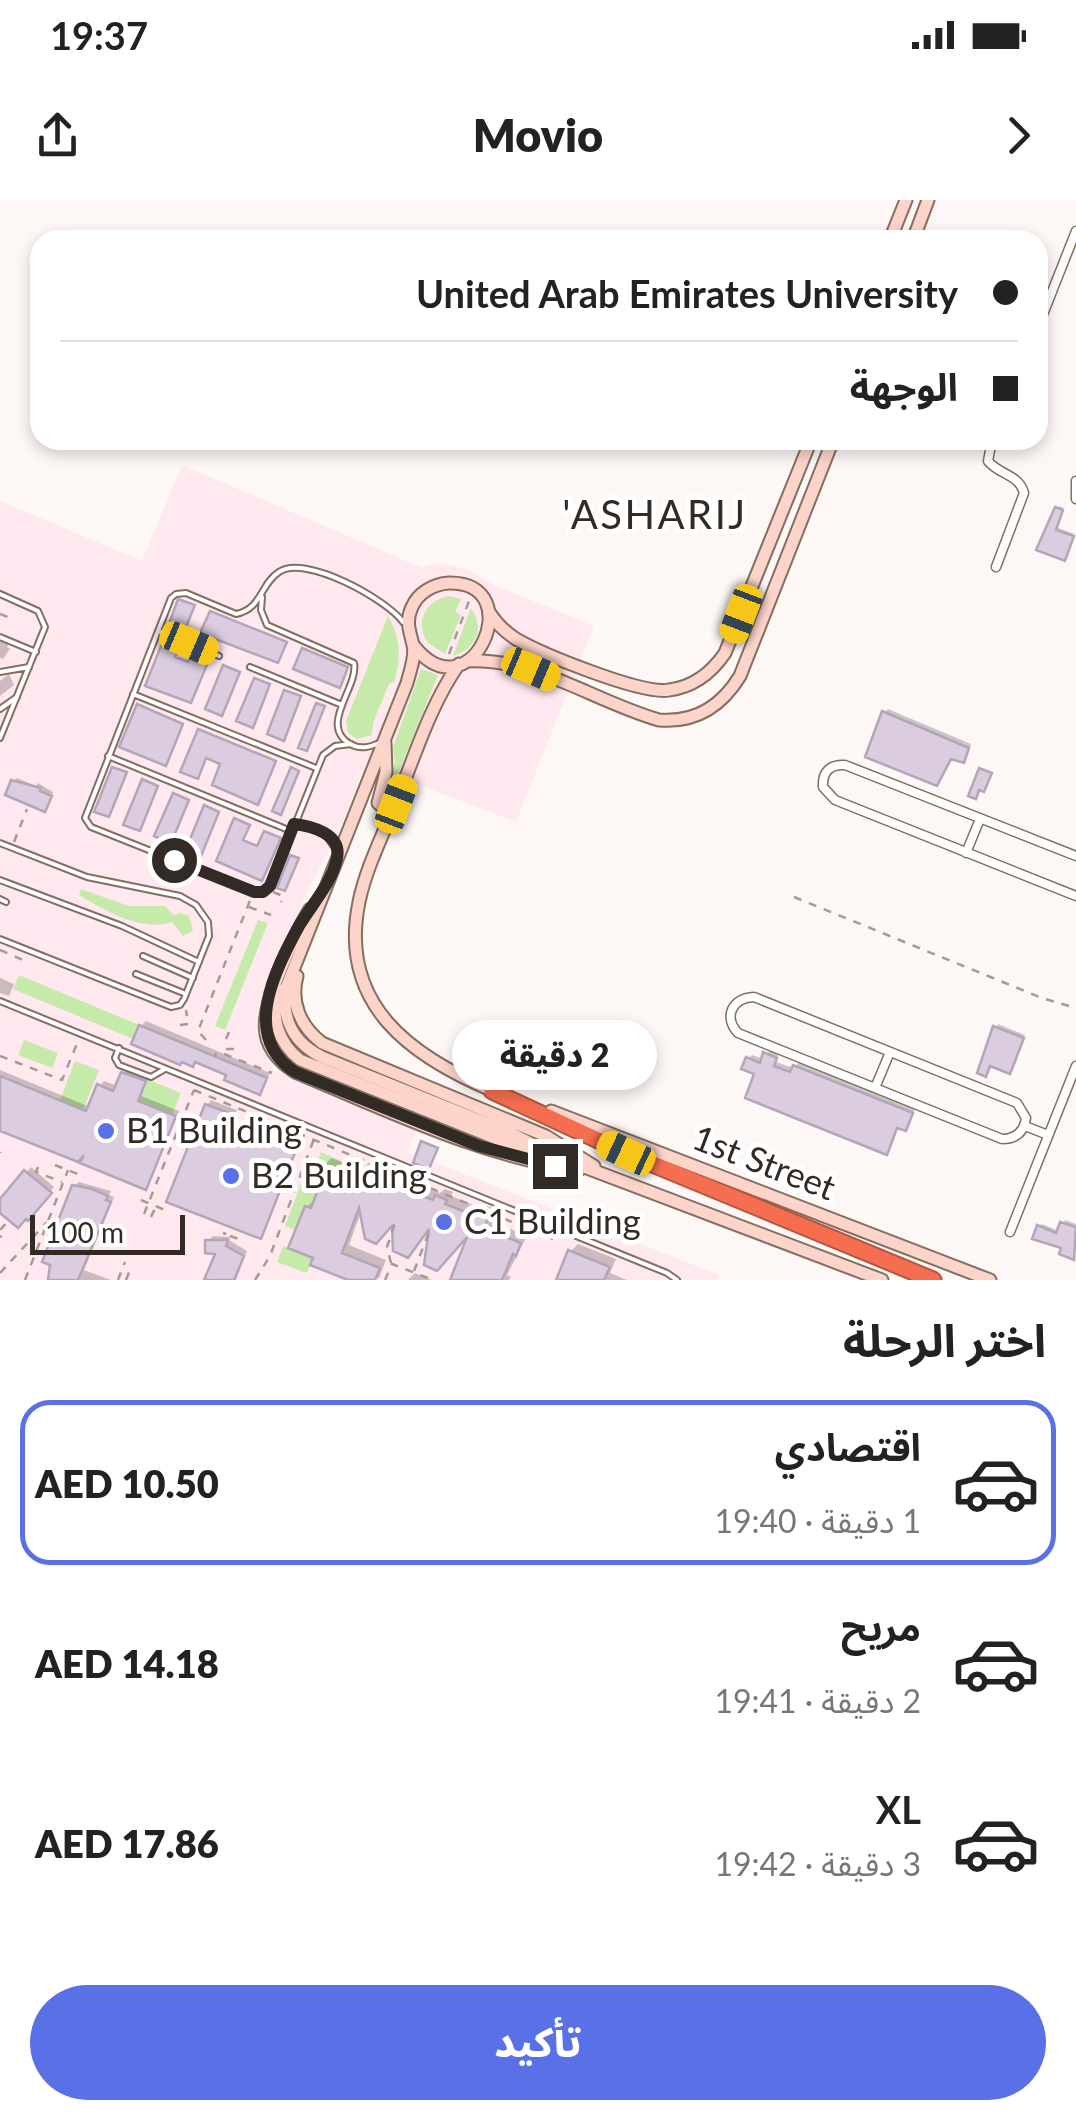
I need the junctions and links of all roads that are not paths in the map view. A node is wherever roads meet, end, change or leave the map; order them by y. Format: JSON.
{"nodes":[{"id":1,"x":906,"y":200,"type":"edge"},
{"id":2,"x":928,"y":200,"type":"edge"},
{"id":3,"x":894,"y":230,"type":"edge"},
{"id":4,"x":916,"y":230,"type":"edge"},
{"id":5,"x":1076,"y":231,"type":"edge"},
{"id":6,"x":1048,"y":302,"type":"edge"},
{"id":7,"x":807,"y":450,"type":"edge"},
{"id":8,"x":829,"y":450,"type":"edge"},
{"id":9,"x":988,"y":450,"type":"edge"},
{"id":10,"x":1076,"y":482,"type":"edge"},
{"id":11,"x":1076,"y":500,"type":"edge"},
{"id":12,"x":996,"y":567,"type":"dead end"},
{"id":13,"x":0,"y":594,"type":"edge"},
{"id":14,"x":262,"y":596,"type":"junction"},
{"id":15,"x":488,"y":610,"type":"junction"},
{"id":16,"x":158,"y":630,"type":"junction"},
{"id":17,"x":408,"y":630,"type":"junction"},
{"id":18,"x":0,"y":636,"type":"edge"},
{"id":19,"x":414,"y":646,"type":"junction"},
{"id":20,"x":36,"y":652,"type":"junction"},
{"id":21,"x":219,"y":656,"type":"dead end"},
{"id":22,"x":463,"y":663,"type":"junction"},
{"id":23,"x":30,"y":667,"type":"junction"},
{"id":24,"x":250,"y":667,"type":"dead end"},
{"id":25,"x":0,"y":672,"type":"edge"},
{"id":26,"x":133,"y":694,"type":"junction"},
{"id":27,"x":17,"y":698,"type":"junction"},
{"id":28,"x":342,"y":705,"type":"junction"},
{"id":29,"x":0,"y":709,"type":"edge"},
{"id":30,"x":0,"y":738,"type":"edge"},
{"id":31,"x":385,"y":739,"type":"junction"},
{"id":32,"x":351,"y":744,"type":"junction"},
{"id":33,"x":108,"y":756,"type":"junction"},
{"id":34,"x":316,"y":768,"type":"junction"},
{"id":35,"x":396,"y":804,"type":"junction"},
{"id":36,"x":980,"y":819,"type":"junction"},
{"id":37,"x":294,"y":824,"type":"junction"},
{"id":38,"x":292,"y":831,"type":"junction"},
{"id":39,"x":0,"y":844,"type":"edge"},
{"id":40,"x":966,"y":853,"type":"junction"},
{"id":41,"x":338,"y":855,"type":"junction"},
{"id":42,"x":1076,"y":856,"type":"edge"},
{"id":43,"x":0,"y":880,"type":"edge"},
{"id":44,"x":328,"y":882,"type":"junction"},
{"id":45,"x":1076,"y":896,"type":"edge"},
{"id":46,"x":313,"y":905,"type":"junction"},
{"id":47,"x":0,"y":939,"type":"edge"},
{"id":48,"x":144,"y":956,"type":"dead end"},
{"id":49,"x":200,"y":962,"type":"junction"},
{"id":50,"x":136,"y":974,"type":"dead end"},
{"id":51,"x":193,"y":978,"type":"junction"},
{"id":52,"x":185,"y":996,"type":"junction"},
{"id":53,"x":0,"y":1001,"type":"edge"},
{"id":54,"x":119,"y":1048,"type":"junction"},
{"id":55,"x":890,"y":1052,"type":"junction"},
{"id":56,"x":1076,"y":1066,"type":"edge"},
{"id":57,"x":166,"y":1068,"type":"junction"},
{"id":58,"x":876,"y":1088,"type":"junction"},
{"id":59,"x":492,"y":1091,"type":"junction"},
{"id":60,"x":1024,"y":1126,"type":"junction"},
{"id":61,"x":1048,"y":1136,"type":"junction"},
{"id":62,"x":558,"y":1156,"type":"junction"},
{"id":63,"x":603,"y":1173,"type":"junction"},
{"id":64,"x":1010,"y":1232,"type":"dead end"},
{"id":65,"x":677,"y":1280,"type":"edge"},
{"id":66,"x":882,"y":1280,"type":"edge"},
{"id":67,"x":933,"y":1280,"type":"edge"},
{"id":68,"x":990,"y":1280,"type":"edge"}],
"edges":[{"from":1,"to":3,"type":"street"},
{"from":2,"to":4,"type":"street"},
{"from":5,"to":6,"type":"street"},
{"from":7,"to":15,"type":"street"},
{"from":8,"to":22,"type":"street"},
{"from":9,"to":12,"type":"street"},
{"from":10,"to":11,"type":"street"},
{"from":13,"to":20,"type":"lane"},
{"from":14,"to":16,"type":"lane"},
{"from":14,"to":17,"type":"lane"},
{"from":14,"to":28,"type":"lane"},
{"from":15,"to":17,"type":"street"},
{"from":15,"to":22,"type":"street","name":"1st Street"},
{"from":16,"to":21,"type":"lane"},
{"from":16,"to":26,"type":"lane"},
{"from":17,"to":19,"type":"street"},
{"from":18,"to":20,"type":"lane"},
{"from":19,"to":22,"type":"street"},
{"from":19,"to":31,"type":"street","name":"1st Street"},
{"from":20,"to":23,"type":"lane"},
{"from":22,"to":35,"type":"street","name":"1st Street"},
{"from":23,"to":25,"type":"lane"},
{"from":23,"to":27,"type":"lane"},
{"from":24,"to":28,"type":"lane"},
{"from":26,"to":33,"type":"lane"},
{"from":26,"to":34,"type":"lane"},
{"from":27,"to":29,"type":"lane"},
{"from":27,"to":30,"type":"lane"},
{"from":28,"to":32,"type":"lane"},
{"from":31,"to":32,"type":"lane"},
{"from":31,"to":35,"type":"street"},
{"from":31,"to":41,"type":"street","name":"1st Street"},
{"from":32,"to":34,"type":"lane"},
{"from":33,"to":38,"type":"lane"},
{"from":33,"to":38,"type":"lane"},
{"from":34,"to":37,"type":"lane"},
{"from":35,"to":59,"type":"street","name":"1st Street"},
{"from":36,"to":40,"type":"street"},
{"from":36,"to":40,"type":"street"},
{"from":36,"to":42,"type":"street"},
{"from":37,"to":38,"type":"lane"},
{"from":37,"to":41,"type":"lane"},
{"from":39,"to":49,"type":"lane"},
{"from":40,"to":45,"type":"street"},
{"from":41,"to":44,"type":"street","name":"1st Street"},
{"from":43,"to":49,"type":"lane"},
{"from":44,"to":46,"type":"street","name":"1st Street"},
{"from":44,"to":62,"type":"street","name":"1st Street"},
{"from":44,"to":63,"type":"street"},
{"from":46,"to":62,"type":"street","name":"1st Street"},
{"from":46,"to":63,"type":"street"},
{"from":47,"to":52,"type":"lane"},
{"from":48,"to":51,"type":"lane"},
{"from":49,"to":51,"type":"lane"},
{"from":50,"to":52,"type":"lane"},
{"from":51,"to":52,"type":"lane"},
{"from":53,"to":54,"type":"lane"},
{"from":54,"to":57,"type":"lane"},
{"from":54,"to":57,"type":"lane"},
{"from":55,"to":58,"type":"street"},
{"from":55,"to":58,"type":"street"},
{"from":55,"to":60,"type":"street"},
{"from":56,"to":61,"type":"street"},
{"from":57,"to":65,"type":"lane"},
{"from":58,"to":60,"type":"street"},
{"from":59,"to":67,"type":"highway"},
{"from":59,"to":68,"type":"street","name":"1st Street"},
{"from":60,"to":61,"type":"street"},
{"from":61,"to":64,"type":"street"},
{"from":62,"to":63,"type":"street","name":"1st Street"},
{"from":63,"to":66,"type":"street","name":"1st Street"}]}
